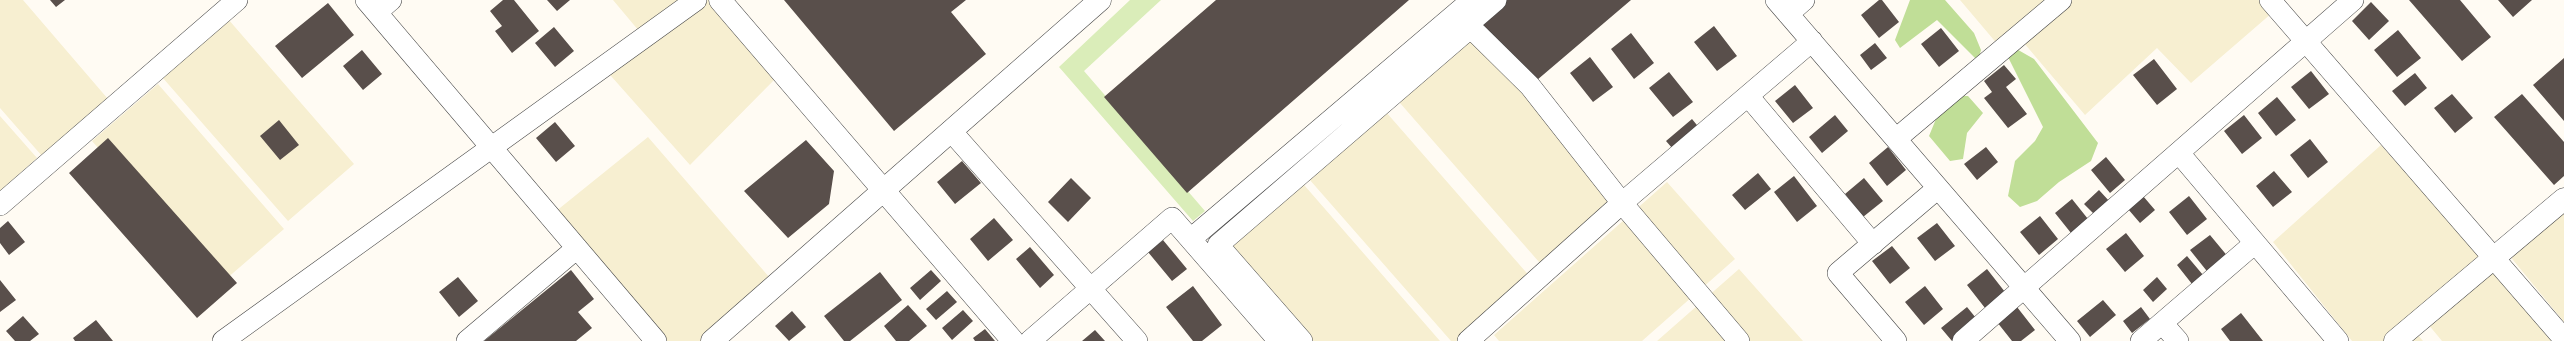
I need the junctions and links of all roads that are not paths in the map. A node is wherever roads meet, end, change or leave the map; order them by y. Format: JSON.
{"nodes":[{"id":1,"x":237,"y":0,"type":"edge"},
{"id":2,"x":696,"y":0,"type":"edge"},
{"id":3,"x":720,"y":0,"type":"edge"},
{"id":4,"x":1100,"y":0,"type":"edge"},
{"id":5,"x":1472,"y":0,"type":"edge"},
{"id":6,"x":1496,"y":0,"type":"edge"},
{"id":7,"x":1804,"y":0,"type":"edge"},
{"id":8,"x":2061,"y":0,"type":"edge"},
{"id":9,"x":2270,"y":0,"type":"edge"},
{"id":10,"x":2353,"y":0,"type":"edge"},
{"id":11,"x":378,"y":4,"type":"edge"},
{"id":12,"x":1782,"y":7,"type":"edge"},
{"id":13,"x":1463,"y":21,"type":"junction"},
{"id":14,"x":1812,"y":41,"type":"junction"},
{"id":15,"x":2306,"y":42,"type":"junction"},
{"id":16,"x":1749,"y":98,"type":"junction"},
{"id":17,"x":951,"y":131,"type":"junction"},
{"id":18,"x":1896,"y":139,"type":"junction"},
{"id":19,"x":492,"y":146,"type":"junction"},
{"id":20,"x":2179,"y":153,"type":"junction"},
{"id":21,"x":1938,"y":188,"type":"junction"},
{"id":22,"x":883,"y":191,"type":"junction"},
{"id":23,"x":2564,"y":198,"type":"edge"},
{"id":24,"x":1622,"y":203,"type":"junction"},
{"id":25,"x":0,"y":205,"type":"edge"},
{"id":26,"x":1192,"y":238,"type":"junction"},
{"id":27,"x":2254,"y":243,"type":"junction"},
{"id":28,"x":1873,"y":244,"type":"junction"},
{"id":29,"x":577,"y":248,"type":"junction"},
{"id":30,"x":2494,"y":257,"type":"junction"},
{"id":31,"x":1090,"y":288,"type":"junction"},
{"id":32,"x":2025,"y":288,"type":"junction"},
{"id":33,"x":2162,"y":323,"type":"junction"},
{"id":34,"x":2564,"y":339,"type":"edge"},
{"id":35,"x":223,"y":341,"type":"edge"},
{"id":36,"x":467,"y":341,"type":"edge"},
{"id":37,"x":656,"y":341,"type":"edge"},
{"id":38,"x":712,"y":341,"type":"edge"},
{"id":39,"x":1013,"y":341,"type":"edge"},
{"id":40,"x":1030,"y":341,"type":"edge"},
{"id":41,"x":1137,"y":341,"type":"edge"},
{"id":42,"x":1279,"y":341,"type":"edge"},
{"id":43,"x":1302,"y":341,"type":"edge"},
{"id":44,"x":1468,"y":341,"type":"edge"},
{"id":45,"x":1739,"y":341,"type":"edge"},
{"id":46,"x":1896,"y":341,"type":"edge"},
{"id":47,"x":1963,"y":341,"type":"edge"},
{"id":48,"x":2070,"y":341,"type":"edge"},
{"id":49,"x":2141,"y":341,"type":"edge"},
{"id":50,"x":2178,"y":341,"type":"edge"},
{"id":51,"x":2338,"y":341,"type":"edge"},
{"id":52,"x":2395,"y":341,"type":"edge"}],
"edges":[{"from":1,"to":25,"type":"street"},
{"from":2,"to":19,"type":"street"},
{"from":3,"to":22,"type":"street"},
{"from":4,"to":17,"type":"street"},
{"from":5,"to":13,"type":"street"},
{"from":6,"to":13,"type":"street"},
{"from":7,"to":12,"type":"street"},
{"from":8,"to":18,"type":"street"},
{"from":9,"to":15,"type":"street"},
{"from":10,"to":15,"type":"street"},
{"from":11,"to":19,"type":"street"},
{"from":12,"to":14,"type":"street"},
{"from":13,"to":24,"type":"street"},
{"from":13,"to":26,"type":"street"},
{"from":13,"to":43,"type":"street"},
{"from":14,"to":16,"type":"street"},
{"from":14,"to":18,"type":"street"},
{"from":15,"to":20,"type":"street"},
{"from":15,"to":30,"type":"street"},
{"from":16,"to":24,"type":"street"},
{"from":16,"to":28,"type":"street"},
{"from":17,"to":22,"type":"street"},
{"from":17,"to":31,"type":"street"},
{"from":18,"to":21,"type":"street"},
{"from":19,"to":29,"type":"street"},
{"from":19,"to":35,"type":"street"},
{"from":20,"to":27,"type":"street"},
{"from":20,"to":32,"type":"street"},
{"from":21,"to":28,"type":"street"},
{"from":21,"to":32,"type":"street"},
{"from":22,"to":38,"type":"street"},
{"from":22,"to":39,"type":"street"},
{"from":23,"to":30,"type":"street"},
{"from":24,"to":44,"type":"street"},
{"from":24,"to":45,"type":"street"},
{"from":26,"to":31,"type":"street"},
{"from":26,"to":42,"type":"street"},
{"from":27,"to":33,"type":"street"},
{"from":27,"to":51,"type":"street"},
{"from":28,"to":46,"type":"street"},
{"from":29,"to":36,"type":"street"},
{"from":29,"to":37,"type":"street"},
{"from":30,"to":34,"type":"street"},
{"from":30,"to":52,"type":"street"},
{"from":31,"to":40,"type":"street"},
{"from":31,"to":41,"type":"street"},
{"from":32,"to":47,"type":"street"},
{"from":32,"to":48,"type":"street"},
{"from":33,"to":49,"type":"street"},
{"from":33,"to":50,"type":"street"}]}
